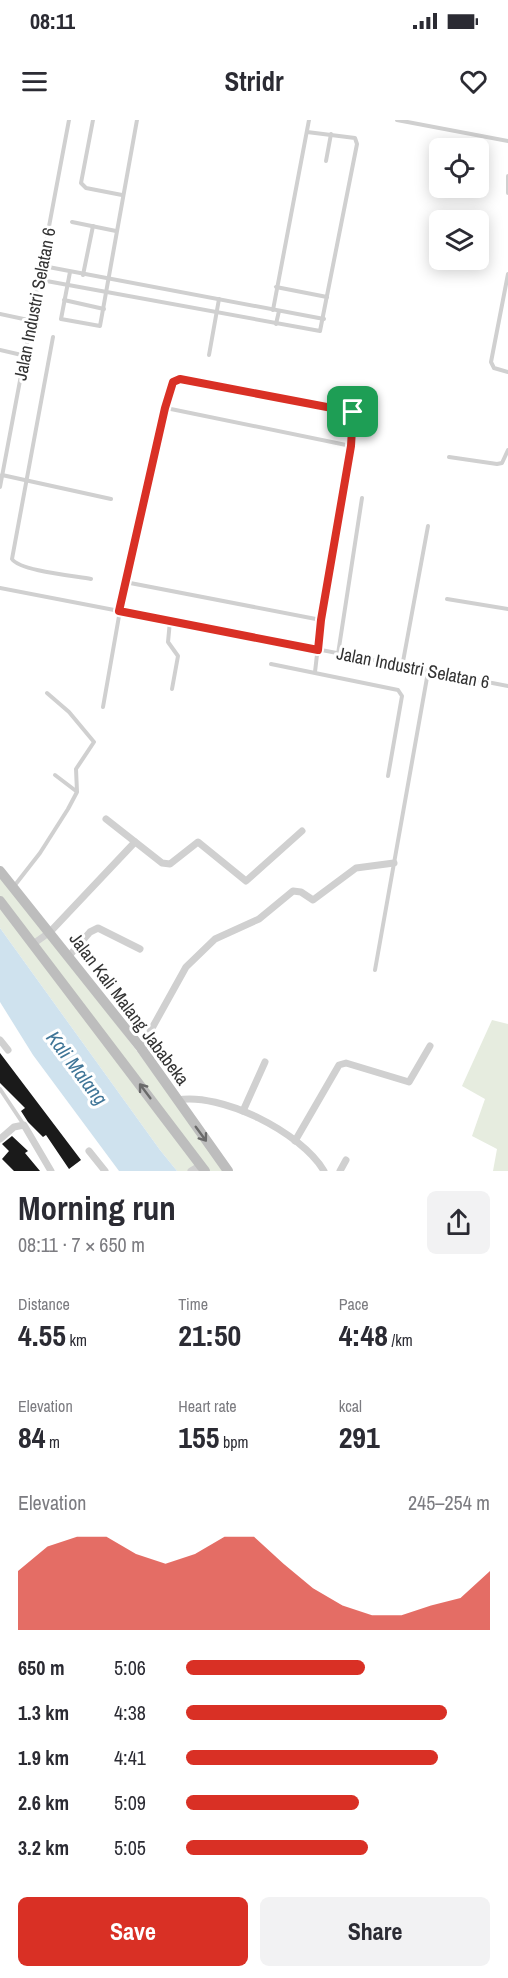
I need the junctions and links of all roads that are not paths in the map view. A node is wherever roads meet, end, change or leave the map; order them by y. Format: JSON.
{"nodes":[{"id":1,"x":69,"y":120,"type":"edge"},
{"id":2,"x":93,"y":120,"type":"edge"},
{"id":3,"x":137,"y":120,"type":"edge"},
{"id":4,"x":309,"y":120,"type":"edge"},
{"id":5,"x":397,"y":120,"type":"edge"},
{"id":6,"x":307,"y":132,"type":"junction"},
{"id":7,"x":331,"y":134,"type":"junction"},
{"id":8,"x":508,"y":141,"type":"edge"},
{"id":9,"x":326,"y":161,"type":"dead end"},
{"id":10,"x":508,"y":176,"type":"edge"},
{"id":11,"x":508,"y":193,"type":"edge"},
{"id":12,"x":122,"y":195,"type":"junction"},
{"id":13,"x":72,"y":222,"type":"dead end"},
{"id":14,"x":93,"y":226,"type":"junction"},
{"id":15,"x":116,"y":231,"type":"junction"},
{"id":16,"x":43,"y":266,"type":"junction"},
{"id":17,"x":70,"y":272,"type":"junction"},
{"id":18,"x":508,"y":274,"type":"edge"},
{"id":19,"x":83,"y":275,"type":"junction"},
{"id":20,"x":41,"y":280,"type":"junction"},
{"id":21,"x":108,"y":280,"type":"junction"},
{"id":22,"x":67,"y":285,"type":"junction"},
{"id":23,"x":276,"y":287,"type":"junction"},
{"id":24,"x":107,"y":292,"type":"junction"},
{"id":25,"x":327,"y":297,"type":"junction"},
{"id":26,"x":219,"y":299,"type":"junction"},
{"id":27,"x":64,"y":300,"type":"junction"},
{"id":28,"x":104,"y":309,"type":"junction"},
{"id":29,"x":273,"y":310,"type":"junction"},
{"id":30,"x":279,"y":311,"type":"junction"},
{"id":31,"x":217,"y":312,"type":"junction"},
{"id":32,"x":0,"y":314,"type":"edge"},
{"id":33,"x":324,"y":319,"type":"junction"},
{"id":34,"x":33,"y":321,"type":"junction"},
{"id":35,"x":276,"y":324,"type":"junction"},
{"id":36,"x":53,"y":337,"type":"dead end"},
{"id":37,"x":0,"y":350,"type":"edge"},
{"id":38,"x":209,"y":355,"type":"dead end"},
{"id":39,"x":26,"y":356,"type":"junction"},
{"id":40,"x":508,"y":372,"type":"edge"},
{"id":41,"x":165,"y":408,"type":"junction"},
{"id":42,"x":351,"y":446,"type":"junction"},
{"id":43,"x":508,"y":450,"type":"edge"},
{"id":44,"x":449,"y":457,"type":"dead end"},
{"id":45,"x":2,"y":475,"type":"junction"},
{"id":46,"x":27,"y":482,"type":"junction"},
{"id":47,"x":0,"y":487,"type":"edge"},
{"id":48,"x":362,"y":498,"type":"dead end"},
{"id":49,"x":111,"y":499,"type":"dead end"},
{"id":50,"x":428,"y":526,"type":"dead end"},
{"id":51,"x":91,"y":579,"type":"dead end"},
{"id":52,"x":125,"y":582,"type":"junction"},
{"id":53,"x":0,"y":588,"type":"edge"},
{"id":54,"x":447,"y":599,"type":"dead end"},
{"id":55,"x":508,"y":609,"type":"edge"},
{"id":56,"x":119,"y":611,"type":"junction"},
{"id":57,"x":321,"y":620,"type":"junction"},
{"id":58,"x":170,"y":621,"type":"junction"},
{"id":59,"x":318,"y":650,"type":"junction"},
{"id":60,"x":338,"y":654,"type":"junction"},
{"id":61,"x":271,"y":664,"type":"dead end"},
{"id":62,"x":402,"y":667,"type":"junction"},
{"id":63,"x":315,"y":672,"type":"junction"},
{"id":64,"x":428,"y":672,"type":"junction"},
{"id":65,"x":508,"y":686,"type":"edge"},
{"id":66,"x":172,"y":689,"type":"dead end"},
{"id":67,"x":47,"y":693,"type":"dead end"},
{"id":68,"x":103,"y":707,"type":"dead end"},
{"id":69,"x":55,"y":775,"type":"dead end"},
{"id":70,"x":388,"y":776,"type":"dead end"},
{"id":71,"x":77,"y":792,"type":"junction"},
{"id":72,"x":106,"y":819,"type":"dead end"},
{"id":73,"x":302,"y":831,"type":"dead end"},
{"id":74,"x":135,"y":842,"type":"junction"},
{"id":75,"x":394,"y":863,"type":"junction"},
{"id":76,"x":0,"y":871,"type":"edge"},
{"id":77,"x":14,"y":887,"type":"junction"},
{"id":78,"x":0,"y":901,"type":"edge"},
{"id":79,"x":50,"y":932,"type":"junction"},
{"id":80,"x":33,"y":944,"type":"junction"},
{"id":81,"x":140,"y":950,"type":"dead end"},
{"id":82,"x":69,"y":956,"type":"junction"},
{"id":83,"x":375,"y":970,"type":"dead end"},
{"id":84,"x":0,"y":1040,"type":"edge"},
{"id":85,"x":430,"y":1046,"type":"dead end"},
{"id":86,"x":141,"y":1048,"type":"junction"},
{"id":87,"x":8,"y":1050,"type":"dead end"},
{"id":88,"x":265,"y":1062,"type":"dead end"},
{"id":89,"x":0,"y":1089,"type":"edge"},
{"id":90,"x":177,"y":1100,"type":"junction"},
{"id":91,"x":243,"y":1111,"type":"junction"},
{"id":92,"x":24,"y":1125,"type":"junction"},
{"id":93,"x":0,"y":1139,"type":"edge"},
{"id":94,"x":294,"y":1141,"type":"junction"},
{"id":95,"x":89,"y":1151,"type":"dead end"},
{"id":96,"x":346,"y":1160,"type":"dead end"},
{"id":97,"x":199,"y":1169,"type":"edge"},
{"id":98,"x":51,"y":1171,"type":"edge"},
{"id":99,"x":105,"y":1171,"type":"edge"},
{"id":100,"x":228,"y":1171,"type":"edge"},
{"id":101,"x":324,"y":1171,"type":"edge"},
{"id":102,"x":340,"y":1171,"type":"edge"}],
"edges":[{"from":1,"to":16,"type":"lane","name":"Jalan Industri Selatan 6"},
{"from":2,"to":12,"type":"lane"},
{"from":3,"to":12,"type":"lane"},
{"from":4,"to":6,"type":"lane"},
{"from":5,"to":8,"type":"lane"},
{"from":6,"to":7,"type":"lane"},
{"from":6,"to":23,"type":"lane"},
{"from":7,"to":9,"type":"lane"},
{"from":7,"to":25,"type":"lane"},
{"from":10,"to":11,"type":"lane"},
{"from":12,"to":15,"type":"lane"},
{"from":13,"to":14,"type":"lane"},
{"from":14,"to":15,"type":"lane"},
{"from":14,"to":19,"type":"lane"},
{"from":15,"to":21,"type":"lane"},
{"from":16,"to":17,"type":"lane"},
{"from":16,"to":20,"type":"lane","name":"Jalan Industri Selatan 6"},
{"from":17,"to":19,"type":"lane"},
{"from":17,"to":22,"type":"lane"},
{"from":18,"to":40,"type":"lane"},
{"from":19,"to":21,"type":"lane"},
{"from":20,"to":22,"type":"lane"},
{"from":20,"to":34,"type":"lane","name":"Jalan Industri Selatan 6"},
{"from":21,"to":24,"type":"lane"},
{"from":21,"to":26,"type":"lane"},
{"from":22,"to":24,"type":"lane"},
{"from":22,"to":27,"type":"lane"},
{"from":23,"to":25,"type":"lane"},
{"from":23,"to":29,"type":"lane"},
{"from":24,"to":28,"type":"lane"},
{"from":24,"to":31,"type":"lane"},
{"from":25,"to":33,"type":"lane"},
{"from":26,"to":29,"type":"lane"},
{"from":26,"to":31,"type":"lane"},
{"from":27,"to":28,"type":"lane"},
{"from":27,"to":28,"type":"lane"},
{"from":29,"to":30,"type":"lane"},
{"from":30,"to":33,"type":"lane"},
{"from":30,"to":35,"type":"lane"},
{"from":31,"to":35,"type":"lane"},
{"from":31,"to":38,"type":"lane"},
{"from":32,"to":34,"type":"lane"},
{"from":33,"to":35,"type":"lane"},
{"from":34,"to":39,"type":"lane","name":"Jalan Industri Selatan 6"},
{"from":36,"to":46,"type":"lane"},
{"from":37,"to":39,"type":"lane"},
{"from":39,"to":45,"type":"lane","name":"Jalan Industri Selatan 6"},
{"from":41,"to":42,"type":"lane"},
{"from":41,"to":42,"type":"lane"},
{"from":41,"to":52,"type":"lane"},
{"from":42,"to":57,"type":"lane"},
{"from":43,"to":44,"type":"lane"},
{"from":45,"to":46,"type":"lane"},
{"from":45,"to":47,"type":"lane","name":"Jalan Industri Selatan 6"},
{"from":46,"to":49,"type":"lane"},
{"from":46,"to":51,"type":"lane"},
{"from":48,"to":60,"type":"lane"},
{"from":50,"to":62,"type":"lane"},
{"from":52,"to":56,"type":"lane"},
{"from":52,"to":57,"type":"lane"},
{"from":53,"to":56,"type":"lane","name":"Jalan Industri Selatan 6"},
{"from":54,"to":55,"type":"lane"},
{"from":56,"to":58,"type":"lane","name":"Jalan Industri Selatan 6"},
{"from":56,"to":68,"type":"lane"},
{"from":57,"to":59,"type":"lane"},
{"from":58,"to":59,"type":"lane","name":"Jalan Industri Selatan 6"},
{"from":58,"to":66,"type":"lane"},
{"from":59,"to":60,"type":"lane","name":"Jalan Industri Selatan 6"},
{"from":59,"to":63,"type":"lane"},
{"from":60,"to":62,"type":"lane","name":"Jalan Industri Selatan 6"},
{"from":61,"to":63,"type":"lane"},
{"from":62,"to":64,"type":"lane","name":"Jalan Industri Selatan 6"},
{"from":63,"to":70,"type":"lane"},
{"from":64,"to":65,"type":"lane","name":"Jalan Industri Selatan 6"},
{"from":64,"to":75,"type":"lane"},
{"from":67,"to":71,"type":"lane"},
{"from":69,"to":71,"type":"lane"},
{"from":71,"to":77,"type":"lane"},
{"from":72,"to":74,"type":"street"},
{"from":73,"to":74,"type":"street"},
{"from":74,"to":79,"type":"street"},
{"from":75,"to":83,"type":"lane"},
{"from":75,"to":86,"type":"street"},
{"from":76,"to":77,"type":"main road","name":"Jalan Kali Malang Jababeka"},
{"from":77,"to":79,"type":"main road","name":"Jalan Kali Malang Jababeka"},
{"from":78,"to":80,"type":"main road","name":"Jalan Kali Malang Jababeka"},
{"from":79,"to":80,"type":"street"},
{"from":79,"to":82,"type":"main road","name":"Jalan Kali Malang Jababeka"},
{"from":97,"to":80,"type":"main road","name":"Jalan Kali Malang Jababeka","one_way":true},
{"from":81,"to":82,"type":"street"},
{"from":82,"to":86,"type":"main road","name":"Jalan Kali Malang Jababeka"},
{"from":84,"to":87,"type":"street"},
{"from":85,"to":94,"type":"street"},
{"from":86,"to":90,"type":"main road","name":"Jalan Kali Malang Jababeka"},
{"from":88,"to":91,"type":"street"},
{"from":89,"to":92,"type":"lane"},
{"from":90,"to":91,"type":"street"},
{"from":90,"to":100,"type":"main road","name":"Jalan Kali Malang Jababeka","one_way":true},
{"from":91,"to":94,"type":"street"},
{"from":92,"to":93,"type":"street"},
{"from":92,"to":98,"type":"street"},
{"from":94,"to":101,"type":"street"},
{"from":95,"to":99,"type":"street"},
{"from":96,"to":102,"type":"street"}]}
